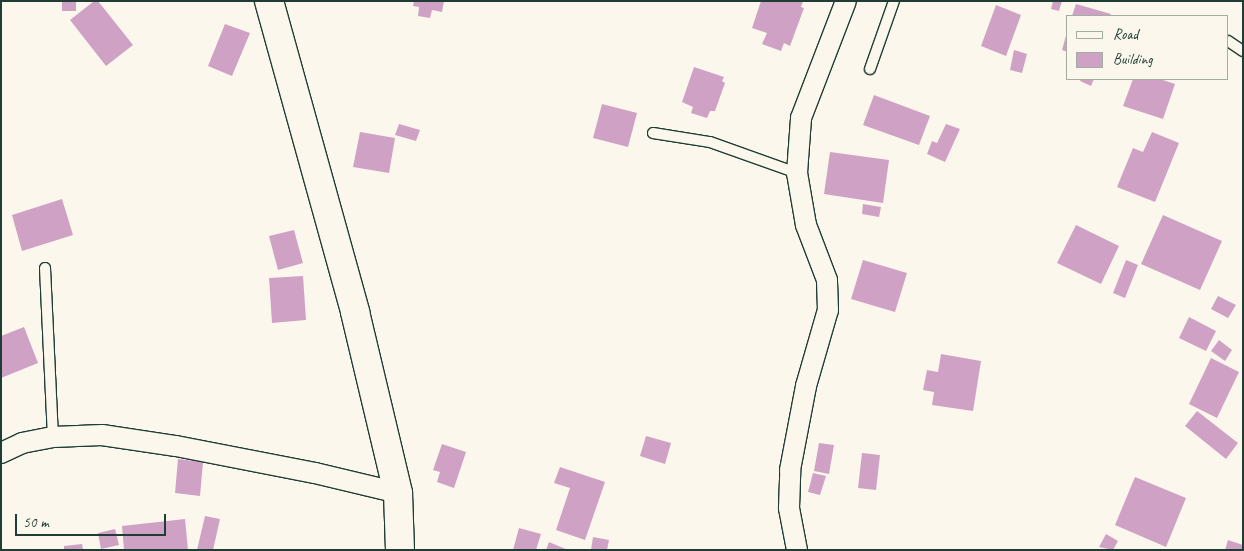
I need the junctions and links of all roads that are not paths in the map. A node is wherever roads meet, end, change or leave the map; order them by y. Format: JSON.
{"nodes":[{"id":1,"x":269,"y":1,"type":"edge"},
{"id":2,"x":846,"y":1,"type":"edge"},
{"id":3,"x":894,"y":1,"type":"edge"},
{"id":4,"x":1229,"y":42,"type":"edge"},
{"id":5,"x":1243,"y":51,"type":"edge"},
{"id":6,"x":870,"y":68,"type":"dead end"},
{"id":7,"x":653,"y":133,"type":"dead end"},
{"id":8,"x":796,"y":174,"type":"junction"},
{"id":9,"x":45,"y":268,"type":"dead end"},
{"id":10,"x":53,"y":437,"type":"junction"},
{"id":11,"x":1,"y":453,"type":"edge"},
{"id":12,"x":398,"y":493,"type":"junction"},
{"id":13,"x":400,"y":550,"type":"edge"},
{"id":14,"x":797,"y":550,"type":"edge"}],
"edges":[{"from":1,"to":12,"type":"street"},
{"from":2,"to":8,"type":"street"},
{"from":3,"to":6,"type":"lane"},
{"from":4,"to":5,"type":"lane"},
{"from":7,"to":8,"type":"lane"},
{"from":8,"to":14,"type":"street"},
{"from":9,"to":10,"type":"lane"},
{"from":10,"to":11,"type":"street"},
{"from":10,"to":12,"type":"street"},
{"from":12,"to":13,"type":"street"}]}
